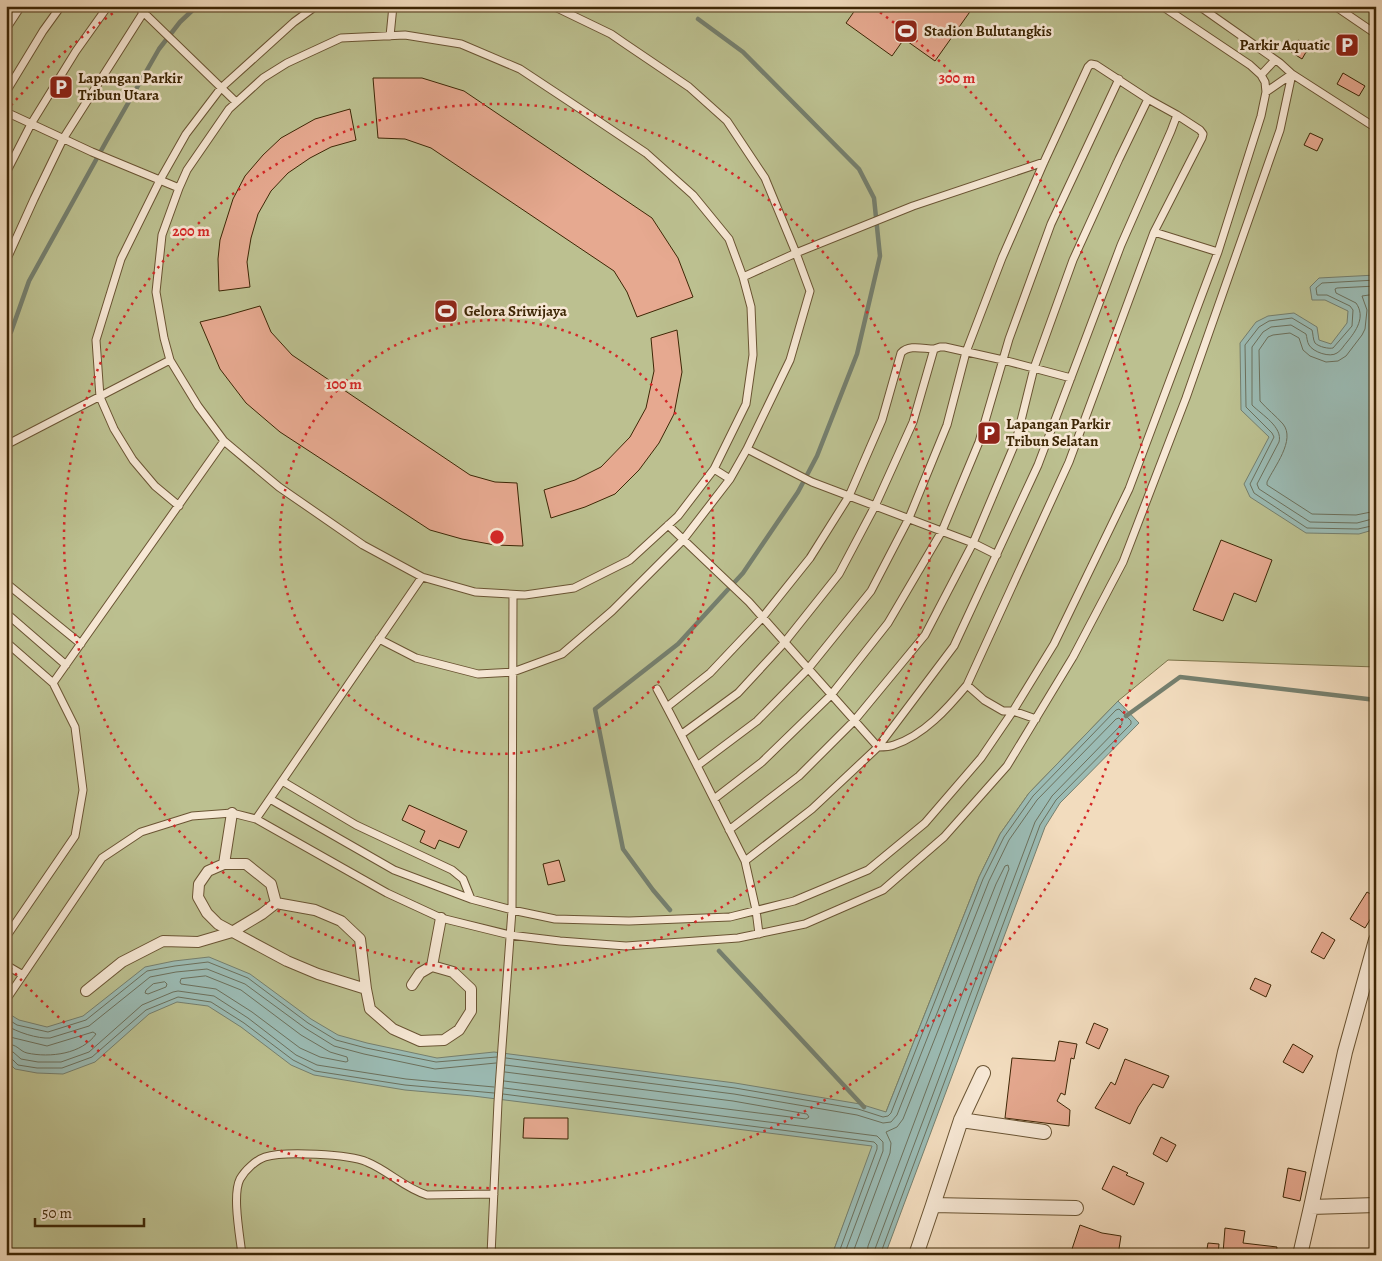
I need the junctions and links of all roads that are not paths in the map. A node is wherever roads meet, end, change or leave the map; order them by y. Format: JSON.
{"nodes":[{"id":1,"x":21,"y":6,"type":"edge"},
{"id":2,"x":61,"y":6,"type":"edge"},
{"id":3,"x":108,"y":6,"type":"edge"},
{"id":4,"x":137,"y":6,"type":"edge"},
{"id":5,"x":150,"y":6,"type":"edge"},
{"id":6,"x":316,"y":6,"type":"edge"},
{"id":7,"x":393,"y":6,"type":"edge"},
{"id":8,"x":553,"y":6,"type":"edge"},
{"id":9,"x":1162,"y":6,"type":"edge"},
{"id":10,"x":1199,"y":6,"type":"edge"},
{"id":11,"x":1335,"y":6,"type":"edge"},
{"id":12,"x":144,"y":13,"type":"junction"},
{"id":13,"x":6,"y":29,"type":"edge"},
{"id":14,"x":1376,"y":34,"type":"edge"},
{"id":15,"x":390,"y":36,"type":"junction"},
{"id":16,"x":1275,"y":60,"type":"junction"},
{"id":17,"x":1292,"y":74,"type":"junction"},
{"id":18,"x":1261,"y":75,"type":"junction"},
{"id":19,"x":1119,"y":79,"type":"junction"},
{"id":20,"x":221,"y":88,"type":"junction"},
{"id":21,"x":6,"y":92,"type":"edge"},
{"id":22,"x":1266,"y":92,"type":"junction"},
{"id":23,"x":1148,"y":99,"type":"junction"},
{"id":24,"x":236,"y":102,"type":"junction"},
{"id":25,"x":6,"y":112,"type":"edge"},
{"id":26,"x":1177,"y":115,"type":"junction"},
{"id":27,"x":31,"y":124,"type":"junction"},
{"id":28,"x":1376,"y":128,"type":"edge"},
{"id":29,"x":63,"y":138,"type":"junction"},
{"id":30,"x":1044,"y":162,"type":"junction"},
{"id":31,"x":6,"y":173,"type":"edge"},
{"id":32,"x":160,"y":180,"type":"junction"},
{"id":33,"x":179,"y":188,"type":"junction"},
{"id":34,"x":1154,"y":232,"type":"junction"},
{"id":35,"x":1218,"y":252,"type":"junction"},
{"id":36,"x":796,"y":253,"type":"junction"},
{"id":37,"x":6,"y":261,"type":"edge"},
{"id":38,"x":742,"y":277,"type":"junction"},
{"id":39,"x":934,"y":349,"type":"junction"},
{"id":40,"x":966,"y":352,"type":"junction"},
{"id":41,"x":170,"y":360,"type":"junction"},
{"id":42,"x":1003,"y":360,"type":"junction"},
{"id":43,"x":1034,"y":368,"type":"junction"},
{"id":44,"x":1071,"y":378,"type":"junction"},
{"id":45,"x":100,"y":397,"type":"junction"},
{"id":46,"x":224,"y":441,"type":"junction"},
{"id":47,"x":6,"y":445,"type":"edge"},
{"id":48,"x":747,"y":449,"type":"junction"},
{"id":49,"x":714,"y":469,"type":"junction"},
{"id":50,"x":730,"y":479,"type":"junction"},
{"id":51,"x":849,"y":496,"type":"junction"},
{"id":52,"x":178,"y":506,"type":"junction"},
{"id":53,"x":876,"y":506,"type":"junction"},
{"id":54,"x":909,"y":518,"type":"junction"},
{"id":55,"x":668,"y":525,"type":"junction"},
{"id":56,"x":942,"y":531,"type":"junction"},
{"id":57,"x":683,"y":540,"type":"junction"},
{"id":58,"x":973,"y":543,"type":"junction"},
{"id":59,"x":997,"y":555,"type":"junction"},
{"id":60,"x":422,"y":577,"type":"junction"},
{"id":61,"x":6,"y":583,"type":"edge"},
{"id":62,"x":513,"y":595,"type":"junction"},
{"id":63,"x":6,"y":613,"type":"edge"},
{"id":64,"x":762,"y":618,"type":"junction"},
{"id":65,"x":379,"y":639,"type":"junction"},
{"id":66,"x":6,"y":642,"type":"edge"},
{"id":67,"x":784,"y":643,"type":"junction"},
{"id":68,"x":81,"y":644,"type":"junction"},
{"id":69,"x":66,"y":664,"type":"junction"},
{"id":70,"x":808,"y":669,"type":"junction"},
{"id":71,"x":513,"y":672,"type":"junction"},
{"id":72,"x":54,"y":683,"type":"junction"},
{"id":73,"x":967,"y":685,"type":"junction"},
{"id":74,"x":657,"y":689,"type":"dead end"},
{"id":75,"x":831,"y":695,"type":"junction"},
{"id":76,"x":667,"y":707,"type":"junction"},
{"id":77,"x":1013,"y":711,"type":"junction"},
{"id":78,"x":1036,"y":719,"type":"junction"},
{"id":79,"x":854,"y":721,"type":"junction"},
{"id":80,"x":682,"y":734,"type":"junction"},
{"id":81,"x":878,"y":747,"type":"junction"},
{"id":82,"x":697,"y":766,"type":"junction"},
{"id":83,"x":282,"y":781,"type":"junction"},
{"id":84,"x":270,"y":798,"type":"junction"},
{"id":85,"x":714,"y":799,"type":"junction"},
{"id":86,"x":232,"y":813,"type":"junction"},
{"id":87,"x":256,"y":818,"type":"junction"},
{"id":88,"x":729,"y":830,"type":"junction"},
{"id":89,"x":745,"y":862,"type":"junction"},
{"id":90,"x":224,"y":864,"type":"junction"},
{"id":91,"x":471,"y":898,"type":"junction"},
{"id":92,"x":276,"y":903,"type":"junction"},
{"id":93,"x":512,"y":910,"type":"junction"},
{"id":94,"x":756,"y":910,"type":"junction"},
{"id":95,"x":441,"y":918,"type":"junction"},
{"id":96,"x":232,"y":932,"type":"junction"},
{"id":97,"x":759,"y":934,"type":"junction"},
{"id":98,"x":510,"y":935,"type":"junction"},
{"id":99,"x":6,"y":937,"type":"edge"},
{"id":100,"x":1376,"y":940,"type":"edge"},
{"id":101,"x":6,"y":965,"type":"edge"},
{"id":102,"x":432,"y":966,"type":"junction"},
{"id":103,"x":23,"y":976,"type":"junction"},
{"id":104,"x":412,"y":985,"type":"dead end"},
{"id":105,"x":366,"y":989,"type":"junction"},
{"id":106,"x":86,"y":991,"type":"dead end"},
{"id":107,"x":6,"y":1000,"type":"edge"},
{"id":108,"x":983,"y":1073,"type":"dead end"},
{"id":109,"x":962,"y":1120,"type":"junction"},
{"id":110,"x":1044,"y":1132,"type":"dead end"},
{"id":111,"x":494,"y":1194,"type":"junction"},
{"id":112,"x":933,"y":1205,"type":"junction"},
{"id":113,"x":1376,"y":1206,"type":"edge"},
{"id":114,"x":1311,"y":1207,"type":"junction"},
{"id":115,"x":1076,"y":1208,"type":"dead end"},
{"id":116,"x":242,"y":1255,"type":"edge"},
{"id":117,"x":492,"y":1255,"type":"edge"},
{"id":118,"x":916,"y":1255,"type":"edge"},
{"id":119,"x":1300,"y":1255,"type":"edge"}],
"edges":[{"from":1,"to":13,"type":"lane"},
{"from":2,"to":21,"type":"lane"},
{"from":3,"to":27,"type":"lane"},
{"from":4,"to":12,"type":"lane"},
{"from":5,"to":12,"type":"lane"},
{"from":6,"to":20,"type":"lane"},
{"from":7,"to":15,"type":"lane"},
{"from":8,"to":36,"type":"lane"},
{"from":9,"to":18,"type":"lane"},
{"from":10,"to":16,"type":"lane"},
{"from":11,"to":14,"type":"lane"},
{"from":12,"to":20,"type":"lane"},
{"from":12,"to":29,"type":"lane"},
{"from":15,"to":24,"type":"lane"},
{"from":15,"to":38,"type":"lane"},
{"from":16,"to":17,"type":"lane"},
{"from":16,"to":18,"type":"lane"},
{"from":17,"to":22,"type":"lane"},
{"from":17,"to":28,"type":"lane"},
{"from":17,"to":78,"type":"lane"},
{"from":18,"to":22,"type":"lane"},
{"from":19,"to":23,"type":"lane"},
{"from":19,"to":30,"type":"lane"},
{"from":19,"to":42,"type":"lane"},
{"from":20,"to":24,"type":"lane"},
{"from":20,"to":32,"type":"lane"},
{"from":22,"to":35,"type":"lane"},
{"from":23,"to":26,"type":"lane"},
{"from":23,"to":43,"type":"lane"},
{"from":24,"to":33,"type":"lane"},
{"from":25,"to":27,"type":"lane"},
{"from":26,"to":34,"type":"lane"},
{"from":26,"to":44,"type":"lane"},
{"from":27,"to":29,"type":"lane"},
{"from":27,"to":31,"type":"lane"},
{"from":29,"to":32,"type":"lane"},
{"from":29,"to":37,"type":"lane"},
{"from":30,"to":36,"type":"lane"},
{"from":30,"to":40,"type":"lane"},
{"from":32,"to":33,"type":"lane"},
{"from":32,"to":45,"type":"lane"},
{"from":33,"to":41,"type":"lane"},
{"from":34,"to":35,"type":"lane"},
{"from":34,"to":73,"type":"lane"},
{"from":35,"to":77,"type":"lane"},
{"from":36,"to":38,"type":"lane"},
{"from":36,"to":48,"type":"lane"},
{"from":38,"to":49,"type":"lane"},
{"from":39,"to":40,"type":"lane"},
{"from":39,"to":51,"type":"lane"},
{"from":39,"to":53,"type":"lane"},
{"from":40,"to":42,"type":"lane"},
{"from":40,"to":54,"type":"lane"},
{"from":41,"to":45,"type":"lane"},
{"from":41,"to":46,"type":"lane"},
{"from":42,"to":43,"type":"lane"},
{"from":42,"to":56,"type":"lane"},
{"from":43,"to":44,"type":"lane"},
{"from":43,"to":58,"type":"lane"},
{"from":44,"to":59,"type":"lane"},
{"from":45,"to":47,"type":"lane"},
{"from":45,"to":52,"type":"lane"},
{"from":46,"to":52,"type":"lane"},
{"from":46,"to":60,"type":"lane"},
{"from":48,"to":50,"type":"lane"},
{"from":48,"to":51,"type":"lane"},
{"from":49,"to":50,"type":"lane"},
{"from":49,"to":55,"type":"lane"},
{"from":50,"to":57,"type":"lane"},
{"from":51,"to":53,"type":"lane"},
{"from":51,"to":64,"type":"lane"},
{"from":52,"to":68,"type":"lane"},
{"from":53,"to":54,"type":"lane"},
{"from":53,"to":67,"type":"lane"},
{"from":54,"to":56,"type":"lane"},
{"from":54,"to":70,"type":"lane"},
{"from":55,"to":57,"type":"lane"},
{"from":55,"to":62,"type":"lane"},
{"from":56,"to":58,"type":"lane"},
{"from":56,"to":75,"type":"lane"},
{"from":57,"to":64,"type":"lane"},
{"from":57,"to":71,"type":"lane"},
{"from":58,"to":59,"type":"lane"},
{"from":58,"to":79,"type":"lane"},
{"from":59,"to":81,"type":"lane"},
{"from":60,"to":62,"type":"lane"},
{"from":60,"to":65,"type":"lane"},
{"from":61,"to":68,"type":"lane"},
{"from":62,"to":71,"type":"lane"},
{"from":63,"to":69,"type":"lane"},
{"from":64,"to":67,"type":"lane"},
{"from":64,"to":76,"type":"lane"},
{"from":65,"to":71,"type":"lane"},
{"from":65,"to":83,"type":"lane"},
{"from":66,"to":72,"type":"lane"},
{"from":67,"to":70,"type":"lane"},
{"from":67,"to":80,"type":"lane"},
{"from":68,"to":69,"type":"lane"},
{"from":69,"to":72,"type":"lane"},
{"from":70,"to":75,"type":"lane"},
{"from":70,"to":82,"type":"lane"},
{"from":71,"to":93,"type":"lane"},
{"from":72,"to":99,"type":"lane"},
{"from":73,"to":77,"type":"lane"},
{"from":73,"to":81,"type":"lane"},
{"from":74,"to":76,"type":"lane"},
{"from":75,"to":79,"type":"lane"},
{"from":75,"to":85,"type":"lane"},
{"from":76,"to":80,"type":"lane"},
{"from":77,"to":78,"type":"lane"},
{"from":77,"to":94,"type":"lane"},
{"from":78,"to":97,"type":"lane"},
{"from":79,"to":81,"type":"lane"},
{"from":79,"to":88,"type":"lane"},
{"from":80,"to":82,"type":"lane"},
{"from":81,"to":89,"type":"lane"},
{"from":82,"to":85,"type":"lane"},
{"from":83,"to":84,"type":"lane"},
{"from":83,"to":91,"type":"lane"},
{"from":84,"to":87,"type":"lane"},
{"from":84,"to":91,"type":"lane"},
{"from":85,"to":88,"type":"lane"},
{"from":86,"to":87,"type":"lane"},
{"from":86,"to":90,"type":"street"},
{"from":86,"to":103,"type":"lane"},
{"from":87,"to":95,"type":"lane"},
{"from":88,"to":89,"type":"lane"},
{"from":89,"to":94,"type":"lane"},
{"from":90,"to":92,"type":"street"},
{"from":90,"to":96,"type":"street"},
{"from":91,"to":93,"type":"lane"},
{"from":92,"to":96,"type":"street"},
{"from":92,"to":105,"type":"street"},
{"from":93,"to":94,"type":"lane"},
{"from":93,"to":98,"type":"lane"},
{"from":94,"to":97,"type":"lane"},
{"from":95,"to":98,"type":"lane"},
{"from":95,"to":102,"type":"street"},
{"from":96,"to":105,"type":"street"},
{"from":96,"to":106,"type":"street"},
{"from":97,"to":98,"type":"lane"},
{"from":98,"to":111,"type":"lane"},
{"from":100,"to":114,"type":"street"},
{"from":101,"to":103,"type":"lane"},
{"from":102,"to":104,"type":"street"},
{"from":102,"to":105,"type":"street"},
{"from":103,"to":107,"type":"lane"},
{"from":108,"to":109,"type":"street"},
{"from":109,"to":110,"type":"street"},
{"from":109,"to":112,"type":"street"},
{"from":111,"to":116,"type":"lane"},
{"from":111,"to":117,"type":"lane"},
{"from":112,"to":115,"type":"street"},
{"from":112,"to":118,"type":"street"},
{"from":113,"to":114,"type":"street"},
{"from":114,"to":119,"type":"street"}]}
